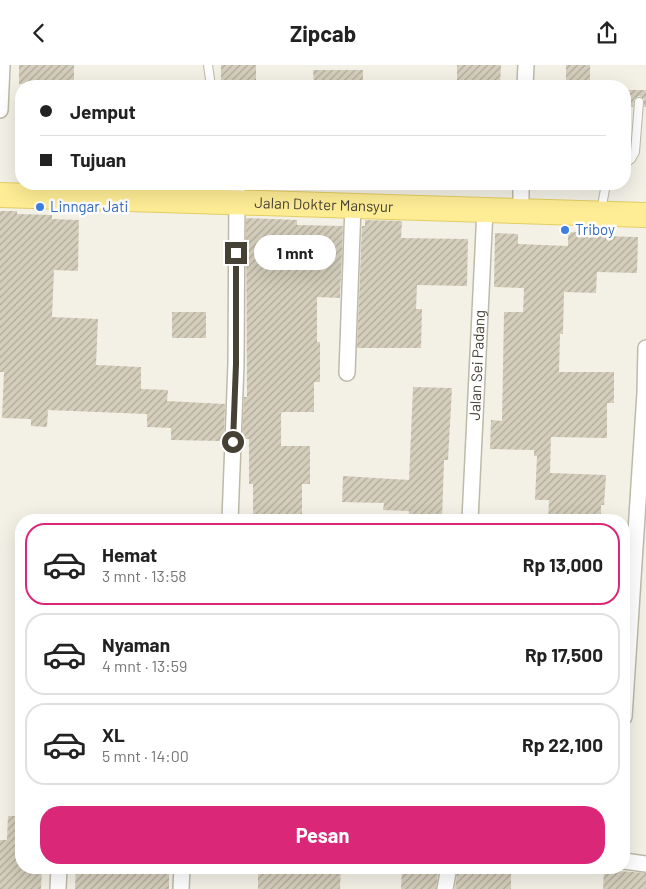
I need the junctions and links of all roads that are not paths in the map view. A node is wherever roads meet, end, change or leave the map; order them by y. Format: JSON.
{"nodes":[{"id":1,"x":2,"y":65,"type":"edge"},
{"id":2,"x":208,"y":65,"type":"edge"},
{"id":3,"x":526,"y":65,"type":"edge"},
{"id":4,"x":210,"y":80,"type":"edge"},
{"id":5,"x":525,"y":80,"type":"edge"},
{"id":6,"x":0,"y":89,"type":"edge"},
{"id":7,"x":639,"y":102,"type":"dead end"},
{"id":8,"x":0,"y":110,"type":"edge"},
{"id":9,"x":631,"y":159,"type":"edge"},
{"id":10,"x":0,"y":182,"type":"edge"},
{"id":11,"x":15,"y":183,"type":"edge"},
{"id":12,"x":205,"y":190,"type":"edge"},
{"id":13,"x":231,"y":191,"type":"edge"},
{"id":14,"x":521,"y":191,"type":"edge"},
{"id":15,"x":605,"y":192,"type":"edge"},
{"id":16,"x":0,"y":195,"type":"edge"},
{"id":17,"x":646,"y":202,"type":"edge"},
{"id":18,"x":354,"y":205,"type":"junction"},
{"id":19,"x":485,"y":210,"type":"junction"},
{"id":20,"x":646,"y":215,"type":"edge"},
{"id":21,"x":646,"y":348,"type":"edge"},
{"id":22,"x":347,"y":373,"type":"dead end"},
{"id":23,"x":645,"y":393,"type":"edge"},
{"id":24,"x":230,"y":514,"type":"edge"},
{"id":25,"x":470,"y":514,"type":"edge"},
{"id":26,"x":630,"y":624,"type":"edge"},
{"id":27,"x":630,"y":862,"type":"edge"},
{"id":28,"x":646,"y":864,"type":"edge"},
{"id":29,"x":59,"y":874,"type":"edge"},
{"id":30,"x":182,"y":874,"type":"edge"},
{"id":31,"x":448,"y":874,"type":"edge"},
{"id":32,"x":58,"y":889,"type":"edge"},
{"id":33,"x":182,"y":889,"type":"edge"},
{"id":34,"x":445,"y":889,"type":"edge"}],
"edges":[{"from":1,"to":6,"type":"street"},
{"from":2,"to":4,"type":"lane"},
{"from":3,"to":5,"type":"street"},
{"from":6,"to":8,"type":"street"},
{"from":7,"to":9,"type":"lane"},
{"from":10,"to":11,"type":"main road"},
{"from":12,"to":13,"type":"main road","name":"Jalan Dokter Mansyur"},
{"from":13,"to":14,"type":"main road","name":"Jalan Dokter Mansyur"},
{"from":13,"to":16,"type":"main road","name":"Jalan Dokter Mansyur"},
{"from":13,"to":18,"type":"main road","name":"Jalan Dokter Mansyur"},
{"from":13,"to":24,"type":"street"},
{"from":14,"to":15,"type":"main road","name":"Jalan Dokter Mansyur"},
{"from":15,"to":17,"type":"main road","name":"Jalan Dokter Mansyur"},
{"from":18,"to":19,"type":"main road","name":"Jalan Dokter Mansyur"},
{"from":18,"to":22,"type":"street"},
{"from":19,"to":20,"type":"main road","name":"Jalan Dokter Mansyur"},
{"from":19,"to":25,"type":"street","name":"Jalan Sei Padang"},
{"from":21,"to":23,"type":"street"},
{"from":23,"to":26,"type":"street"},
{"from":27,"to":28,"type":"street"},
{"from":29,"to":32,"type":"street"},
{"from":30,"to":33,"type":"street"},
{"from":31,"to":34,"type":"street"}]}
